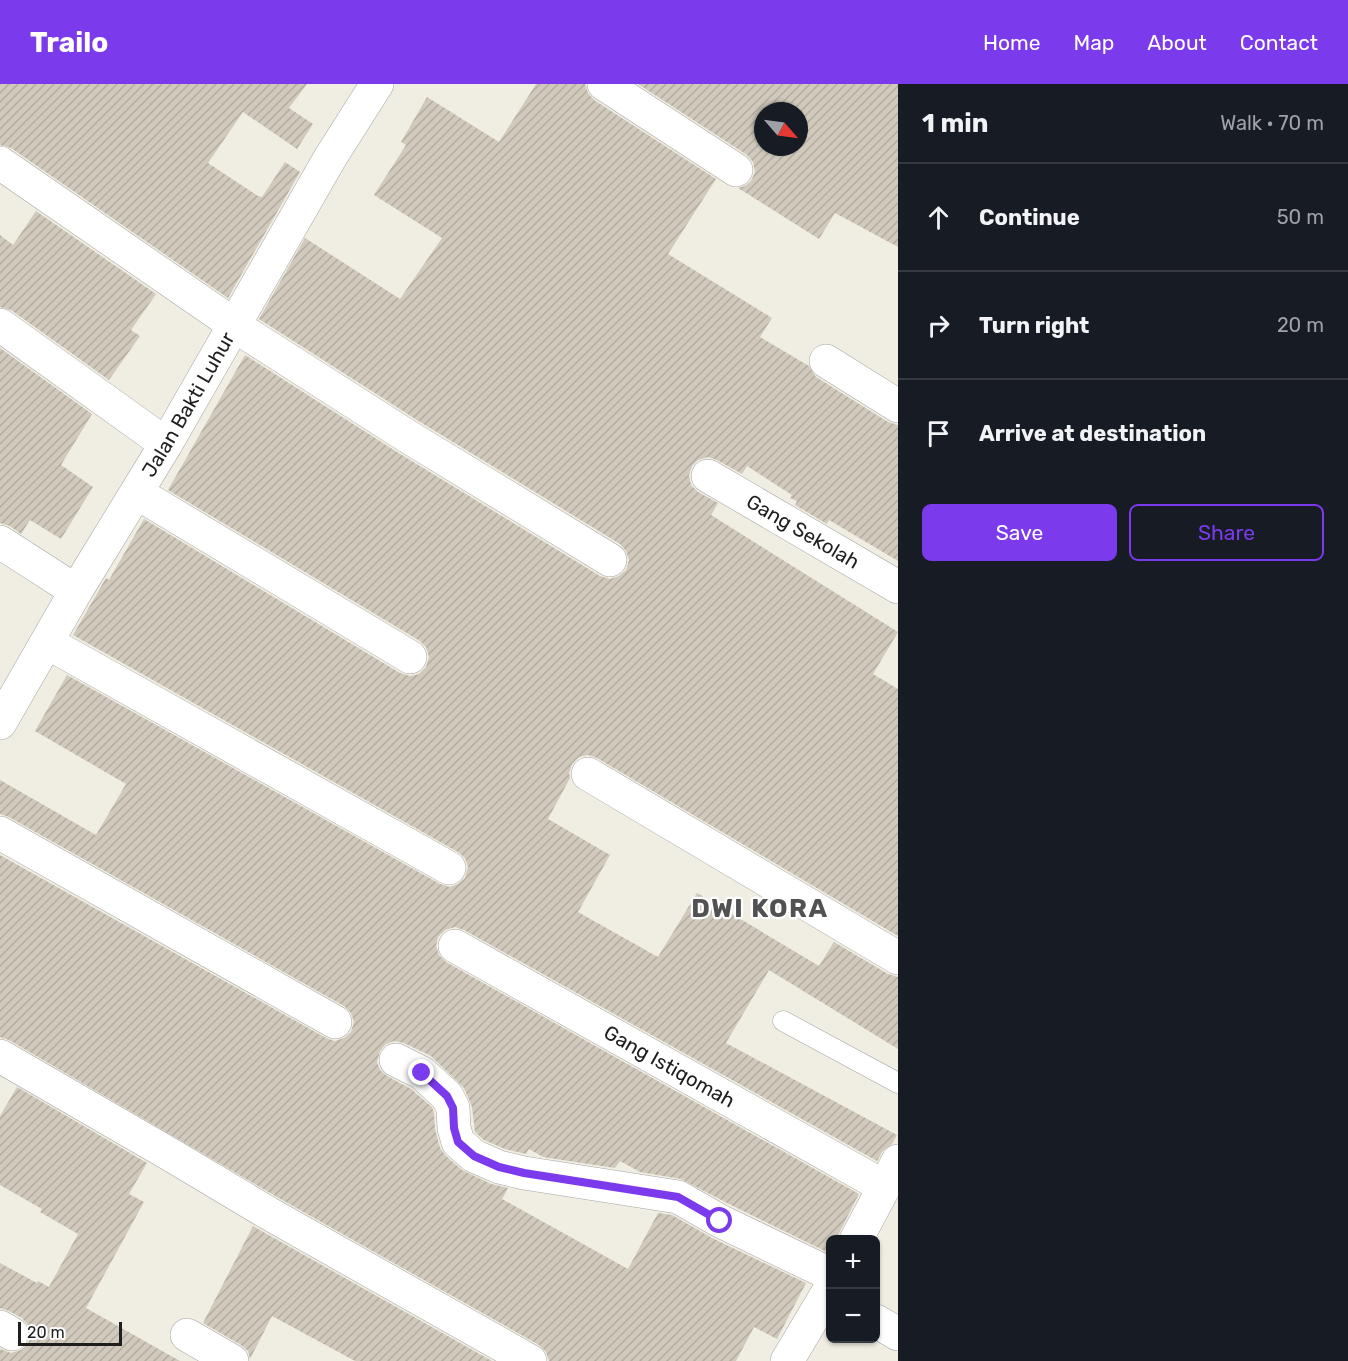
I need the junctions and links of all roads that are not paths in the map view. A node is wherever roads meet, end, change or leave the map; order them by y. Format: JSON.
{"nodes":[{"id":1,"x":377,"y":84,"type":"edge"},
{"id":2,"x":604,"y":84,"type":"edge"},
{"id":3,"x":0,"y":163,"type":"edge"},
{"id":4,"x":736,"y":170,"type":"dead end"},
{"id":5,"x":0,"y":325,"type":"edge"},
{"id":6,"x":233,"y":325,"type":"junction"},
{"id":7,"x":826,"y":361,"type":"dead end"},
{"id":8,"x":898,"y":406,"type":"edge"},
{"id":9,"x":166,"y":444,"type":"junction"},
{"id":10,"x":708,"y":476,"type":"dead end"},
{"id":11,"x":137,"y":493,"type":"junction"},
{"id":12,"x":0,"y":542,"type":"edge"},
{"id":13,"x":610,"y":560,"type":"dead end"},
{"id":14,"x":898,"y":587,"type":"edge"},
{"id":15,"x":76,"y":591,"type":"junction"},
{"id":16,"x":48,"y":643,"type":"junction"},
{"id":17,"x":410,"y":657,"type":"dead end"},
{"id":18,"x":0,"y":723,"type":"edge"},
{"id":19,"x":588,"y":774,"type":"dead end"},
{"id":20,"x":0,"y":833,"type":"edge"},
{"id":21,"x":449,"y":868,"type":"dead end"},
{"id":22,"x":455,"y":946,"type":"dead end"},
{"id":23,"x":898,"y":958,"type":"edge"},
{"id":24,"x":783,"y":1021,"type":"dead end"},
{"id":25,"x":334,"y":1022,"type":"dead end"},
{"id":26,"x":0,"y":1056,"type":"edge"},
{"id":27,"x":396,"y":1060,"type":"dead end"},
{"id":28,"x":898,"y":1083,"type":"edge"},
{"id":29,"x":891,"y":1173,"type":"edge"},
{"id":30,"x":858,"y":1235,"type":"edge"},
{"id":31,"x":826,"y":1286,"type":"edge"},
{"id":32,"x":829,"y":1289,"type":"edge"},
{"id":33,"x":880,"y":1323,"type":"edge"},
{"id":34,"x":898,"y":1334,"type":"edge"},
{"id":35,"x":187,"y":1335,"type":"dead end"},
{"id":36,"x":232,"y":1361,"type":"edge"},
{"id":37,"x":530,"y":1361,"type":"edge"},
{"id":38,"x":787,"y":1361,"type":"edge"}],
"edges":[{"from":1,"to":6,"type":"street","name":"Jalan Bakti Luhur"},
{"from":2,"to":4,"type":"street"},
{"from":3,"to":6,"type":"street"},
{"from":5,"to":9,"type":"street"},
{"from":6,"to":9,"type":"street","name":"Jalan Bakti Luhur"},
{"from":6,"to":13,"type":"street"},
{"from":7,"to":8,"type":"street"},
{"from":9,"to":11,"type":"street","name":"Jalan Bakti Luhur"},
{"from":10,"to":14,"type":"street","name":"Gang Sekolah"},
{"from":11,"to":15,"type":"street","name":"Jalan Bakti Luhur"},
{"from":11,"to":17,"type":"street"},
{"from":12,"to":15,"type":"street"},
{"from":15,"to":16,"type":"street","name":"Jalan Bakti Luhur"},
{"from":16,"to":18,"type":"street","name":"Jalan Bakti Luhur"},
{"from":16,"to":21,"type":"street"},
{"from":19,"to":23,"type":"street"},
{"from":20,"to":25,"type":"street"},
{"from":22,"to":29,"type":"street","name":"Gang Istiqomah"},
{"from":24,"to":28,"type":"lane"},
{"from":26,"to":37,"type":"street"},
{"from":27,"to":31,"type":"street"},
{"from":29,"to":30,"type":"street"},
{"from":32,"to":38,"type":"street"},
{"from":33,"to":34,"type":"street"},
{"from":35,"to":36,"type":"street"}]}
